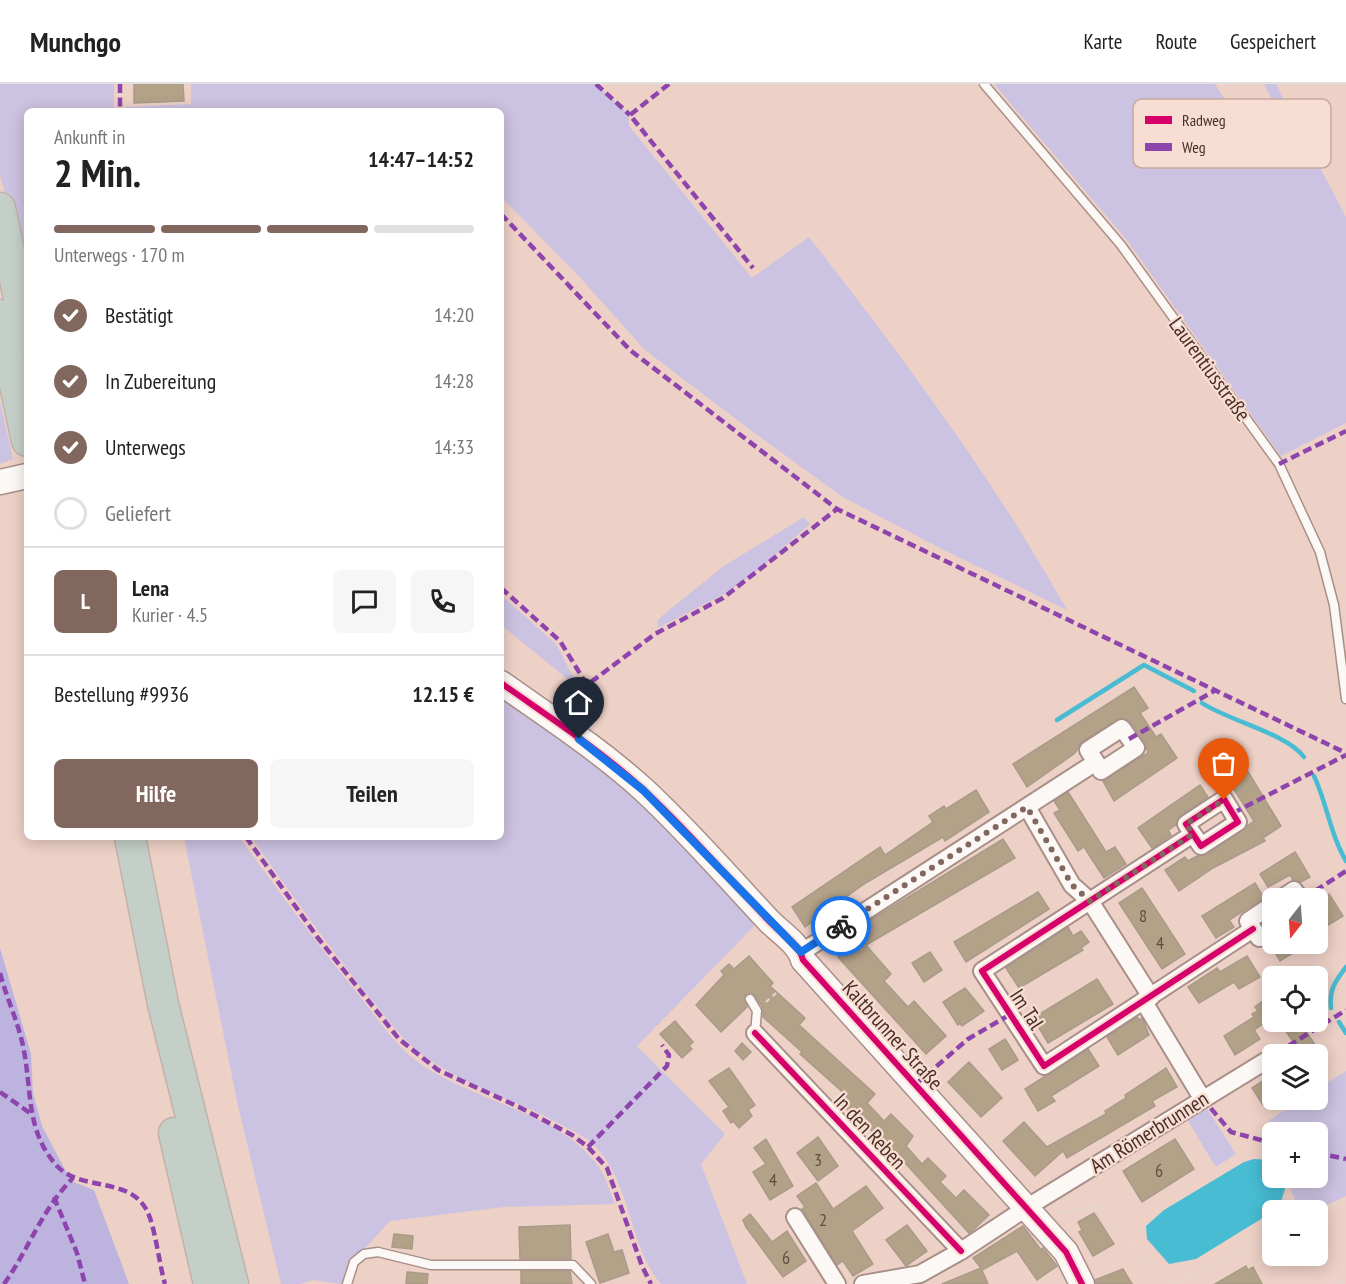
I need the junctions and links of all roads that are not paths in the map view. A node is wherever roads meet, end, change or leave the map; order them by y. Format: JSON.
{"nodes":[{"id":1,"x":984,"y":84,"type":"edge"},
{"id":2,"x":0,"y":208,"type":"edge"},
{"id":3,"x":0,"y":315,"type":"edge"},
{"id":4,"x":24,"y":323,"type":"edge"},
{"id":5,"x":24,"y":427,"type":"edge"},
{"id":6,"x":24,"y":477,"type":"edge"},
{"id":7,"x":0,"y":482,"type":"edge"},
{"id":8,"x":504,"y":685,"type":"edge"},
{"id":9,"x":1346,"y":699,"type":"edge"},
{"id":10,"x":1096,"y":762,"type":"dead end"},
{"id":11,"x":1027,"y":807,"type":"junction"},
{"id":12,"x":1193,"y":834,"type":"dead end"},
{"id":13,"x":112,"y":840,"type":"edge"},
{"id":14,"x":131,"y":840,"type":"edge"},
{"id":15,"x":1090,"y":901,"type":"junction"},
{"id":16,"x":1262,"y":912,"type":"edge"},
{"id":17,"x":1253,"y":929,"type":"junction"},
{"id":18,"x":1262,"y":936,"type":"edge"},
{"id":19,"x":801,"y":952,"type":"junction"},
{"id":20,"x":750,"y":999,"type":"dead end"},
{"id":21,"x":1148,"y":999,"type":"junction"},
{"id":22,"x":754,"y":1033,"type":"joint"},
{"id":23,"x":1262,"y":1063,"type":"edge"},
{"id":24,"x":1202,"y":1098,"type":"junction"},
{"id":25,"x":1026,"y":1208,"type":"junction"},
{"id":26,"x":795,"y":1217,"type":"dead end"},
{"id":27,"x":961,"y":1251,"type":"junction"},
{"id":28,"x":209,"y":1284,"type":"edge"},
{"id":29,"x":233,"y":1284,"type":"edge"},
{"id":30,"x":347,"y":1284,"type":"edge"},
{"id":31,"x":591,"y":1284,"type":"edge"},
{"id":32,"x":837,"y":1284,"type":"edge"},
{"id":33,"x":863,"y":1284,"type":"edge"},
{"id":34,"x":1082,"y":1284,"type":"edge"}],
"edges":[{"from":1,"to":9,"type":"lane","name":"Laurentiusstraße"},
{"from":2,"to":4,"type":"highway"},
{"from":3,"to":5,"type":"highway"},
{"from":6,"to":7,"type":"street"},
{"from":8,"to":19,"type":"street","name":"Kaltbrunner Straße"},
{"from":10,"to":11,"type":"street"},
{"from":11,"to":15,"type":"street"},
{"from":11,"to":19,"type":"street"},
{"from":12,"to":15,"type":"street","name":"Im Tal"},
{"from":13,"to":28,"type":"highway"},
{"from":14,"to":29,"type":"highway"},
{"from":15,"to":21,"type":"street"},
{"from":15,"to":21,"type":"street","name":"Im Tal"},
{"from":16,"to":17,"type":"street","name":"Im Tal"},
{"from":17,"to":18,"type":"street"},
{"from":17,"to":21,"type":"street","name":"Im Tal"},
{"from":19,"to":25,"type":"street","name":"Kaltbrunner Straße"},
{"from":20,"to":22,"type":"lane"},
{"from":21,"to":24,"type":"street"},
{"from":22,"to":27,"type":"street","name":"In den Reben"},
{"from":23,"to":24,"type":"street","name":"Am Römerbrunnen"},
{"from":24,"to":25,"type":"street","name":"Am Römerbrunnen"},
{"from":25,"to":27,"type":"street","name":"Am Römerbrunnen"},
{"from":25,"to":34,"type":"street","name":"Kaltbrunner Straße"},
{"from":26,"to":32,"type":"street"},
{"from":27,"to":33,"type":"street","name":"Am Römerbrunnen"},
{"from":30,"to":31,"type":"lane"}]}
